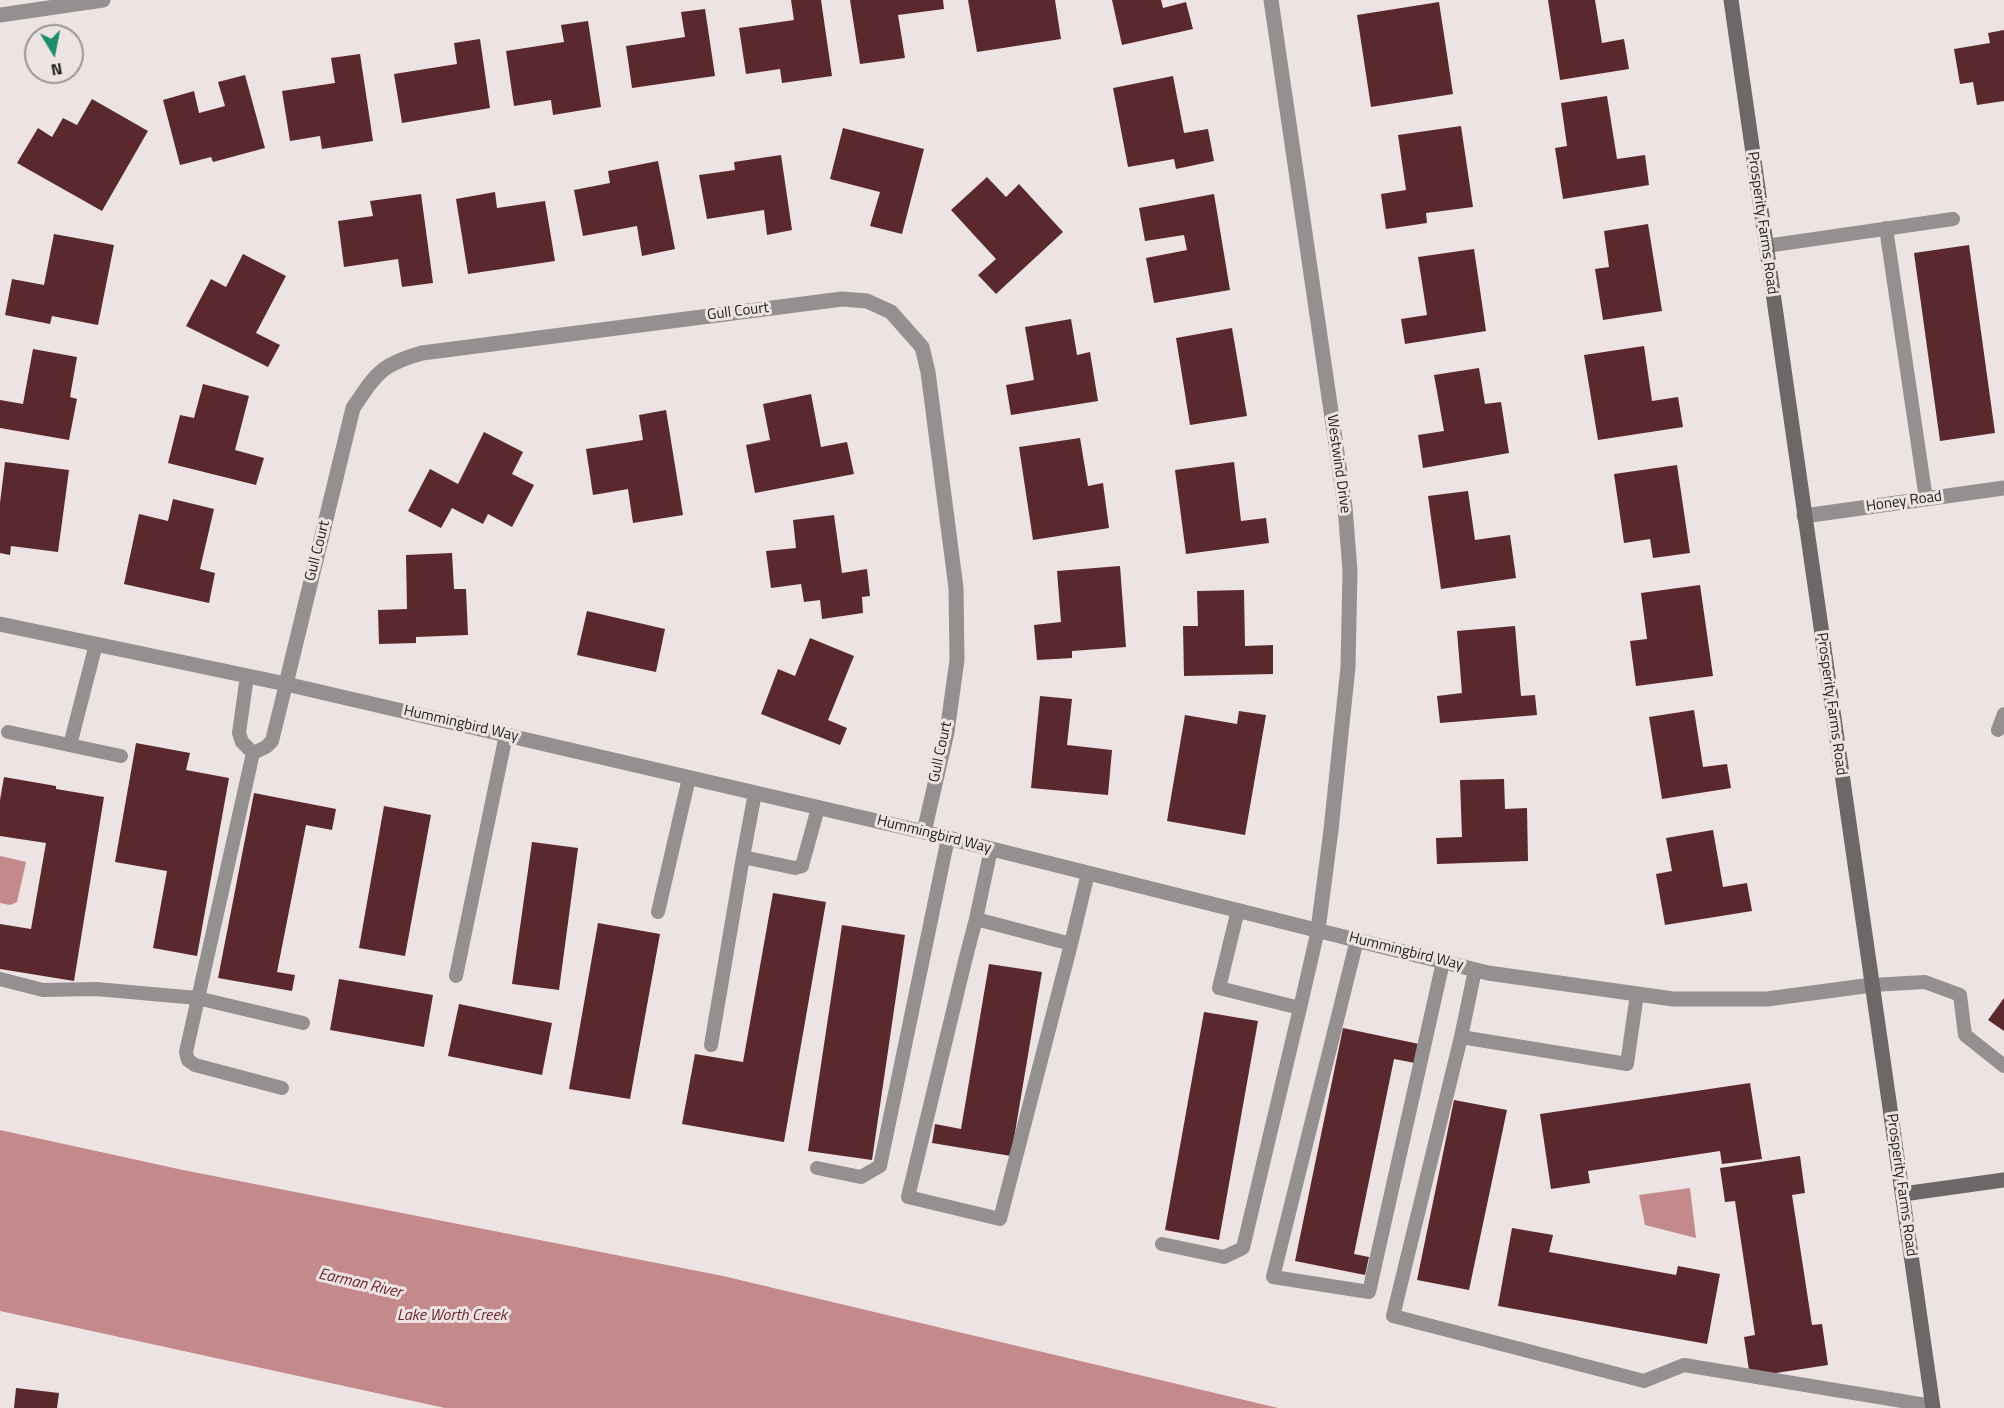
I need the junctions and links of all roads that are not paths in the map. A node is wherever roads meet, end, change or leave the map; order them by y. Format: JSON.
{"nodes":[{"id":1,"x":103,"y":0,"type":"edge"},
{"id":2,"x":1271,"y":0,"type":"edge"},
{"id":3,"x":1731,"y":0,"type":"edge"},
{"id":4,"x":0,"y":15,"type":"edge"},
{"id":5,"x":1953,"y":219,"type":"dead end"},
{"id":6,"x":1886,"y":228,"type":"junction"},
{"id":7,"x":1766,"y":246,"type":"junction"},
{"id":8,"x":2004,"y":488,"type":"edge"},
{"id":9,"x":1926,"y":499,"type":"junction"},
{"id":10,"x":1804,"y":516,"type":"junction"},
{"id":11,"x":0,"y":624,"type":"edge"},
{"id":12,"x":96,"y":644,"type":"junction"},
{"id":13,"x":247,"y":676,"type":"junction"},
{"id":14,"x":286,"y":684,"type":"junction"},
{"id":15,"x":2004,"y":714,"type":"edge"},
{"id":16,"x":1998,"y":730,"type":"dead end"},
{"id":17,"x":8,"y":732,"type":"dead end"},
{"id":18,"x":506,"y":735,"type":"junction"},
{"id":19,"x":70,"y":745,"type":"junction"},
{"id":20,"x":253,"y":753,"type":"junction"},
{"id":21,"x":121,"y":756,"type":"dead end"},
{"id":22,"x":689,"y":778,"type":"junction"},
{"id":23,"x":755,"y":793,"type":"junction"},
{"id":24,"x":818,"y":808,"type":"junction"},
{"id":25,"x":924,"y":832,"type":"junction"},
{"id":26,"x":948,"y":838,"type":"junction"},
{"id":27,"x":991,"y":849,"type":"junction"},
{"id":28,"x":744,"y":857,"type":"junction"},
{"id":29,"x":1088,"y":873,"type":"junction"},
{"id":30,"x":1238,"y":910,"type":"junction"},
{"id":31,"x":658,"y":912,"type":"dead end"},
{"id":32,"x":976,"y":919,"type":"junction"},
{"id":33,"x":1318,"y":930,"type":"junction"},
{"id":34,"x":1357,"y":940,"type":"junction"},
{"id":35,"x":1071,"y":944,"type":"junction"},
{"id":36,"x":1443,"y":962,"type":"junction"},
{"id":37,"x":1475,"y":970,"type":"junction"},
{"id":38,"x":456,"y":976,"type":"dead end"},
{"id":39,"x":0,"y":979,"type":"edge"},
{"id":40,"x":1872,"y":985,"type":"junction"},
{"id":41,"x":1637,"y":994,"type":"junction"},
{"id":42,"x":197,"y":998,"type":"junction"},
{"id":43,"x":1300,"y":1008,"type":"junction"},
{"id":44,"x":303,"y":1023,"type":"dead end"},
{"id":45,"x":1461,"y":1037,"type":"junction"},
{"id":46,"x":711,"y":1045,"type":"dead end"},
{"id":47,"x":2004,"y":1066,"type":"edge"},
{"id":48,"x":282,"y":1088,"type":"dead end"},
{"id":49,"x":817,"y":1168,"type":"dead end"},
{"id":50,"x":2004,"y":1180,"type":"edge"},
{"id":51,"x":1903,"y":1194,"type":"junction"},
{"id":52,"x":1162,"y":1244,"type":"dead end"},
{"id":53,"x":1933,"y":1407,"type":"edge"}],
"edges":[{"from":1,"to":4,"type":"street"},
{"from":2,"to":33,"type":"street","name":"Westwind Drive"},
{"from":3,"to":7,"type":"street","name":"Prosperity Farms Road"},
{"from":5,"to":6,"type":"lane"},
{"from":6,"to":7,"type":"lane"},
{"from":6,"to":9,"type":"lane"},
{"from":7,"to":10,"type":"street","name":"Prosperity Farms Road"},
{"from":8,"to":9,"type":"street","name":"Honey Road"},
{"from":9,"to":10,"type":"street","name":"Honey Road"},
{"from":10,"to":40,"type":"street","name":"Prosperity Farms Road"},
{"from":11,"to":12,"type":"street","name":"Hummingbird Way"},
{"from":12,"to":13,"type":"street","name":"Hummingbird Way"},
{"from":12,"to":19,"type":"lane"},
{"from":13,"to":14,"type":"street","name":"Hummingbird Way"},
{"from":13,"to":20,"type":"lane"},
{"from":14,"to":18,"type":"street","name":"Hummingbird Way"},
{"from":14,"to":20,"type":"lane"},
{"from":14,"to":25,"type":"street","name":"Gull Court"},
{"from":15,"to":16,"type":"lane"},
{"from":17,"to":19,"type":"lane"},
{"from":18,"to":22,"type":"street","name":"Hummingbird Way"},
{"from":18,"to":38,"type":"lane"},
{"from":19,"to":21,"type":"lane"},
{"from":20,"to":42,"type":"lane"},
{"from":22,"to":23,"type":"street","name":"Hummingbird Way"},
{"from":22,"to":31,"type":"lane"},
{"from":23,"to":24,"type":"street","name":"Hummingbird Way"},
{"from":23,"to":28,"type":"lane"},
{"from":24,"to":25,"type":"street","name":"Hummingbird Way"},
{"from":24,"to":28,"type":"lane"},
{"from":25,"to":26,"type":"street","name":"Hummingbird Way"},
{"from":26,"to":27,"type":"street","name":"Hummingbird Way"},
{"from":26,"to":49,"type":"lane"},
{"from":27,"to":29,"type":"street","name":"Hummingbird Way"},
{"from":27,"to":32,"type":"lane"},
{"from":28,"to":46,"type":"lane"},
{"from":29,"to":30,"type":"street","name":"Hummingbird Way"},
{"from":29,"to":35,"type":"lane"},
{"from":30,"to":33,"type":"street","name":"Hummingbird Way"},
{"from":30,"to":43,"type":"lane"},
{"from":32,"to":35,"type":"lane"},
{"from":32,"to":35,"type":"lane"},
{"from":33,"to":34,"type":"street","name":"Hummingbird Way"},
{"from":33,"to":43,"type":"lane"},
{"from":34,"to":36,"type":"street","name":"Hummingbird Way"},
{"from":34,"to":36,"type":"lane"},
{"from":36,"to":37,"type":"street","name":"Hummingbird Way"},
{"from":37,"to":41,"type":"street","name":"Hummingbird Way"},
{"from":37,"to":45,"type":"lane"},
{"from":39,"to":42,"type":"lane"},
{"from":40,"to":41,"type":"street","name":"Hummingbird Way"},
{"from":40,"to":47,"type":"lane"},
{"from":40,"to":51,"type":"street","name":"Prosperity Farms Road"},
{"from":41,"to":45,"type":"lane"},
{"from":42,"to":44,"type":"lane"},
{"from":42,"to":48,"type":"lane"},
{"from":43,"to":52,"type":"lane"},
{"from":45,"to":53,"type":"lane"},
{"from":50,"to":51,"type":"street"},
{"from":51,"to":53,"type":"street","name":"Prosperity Farms Road"}]}
